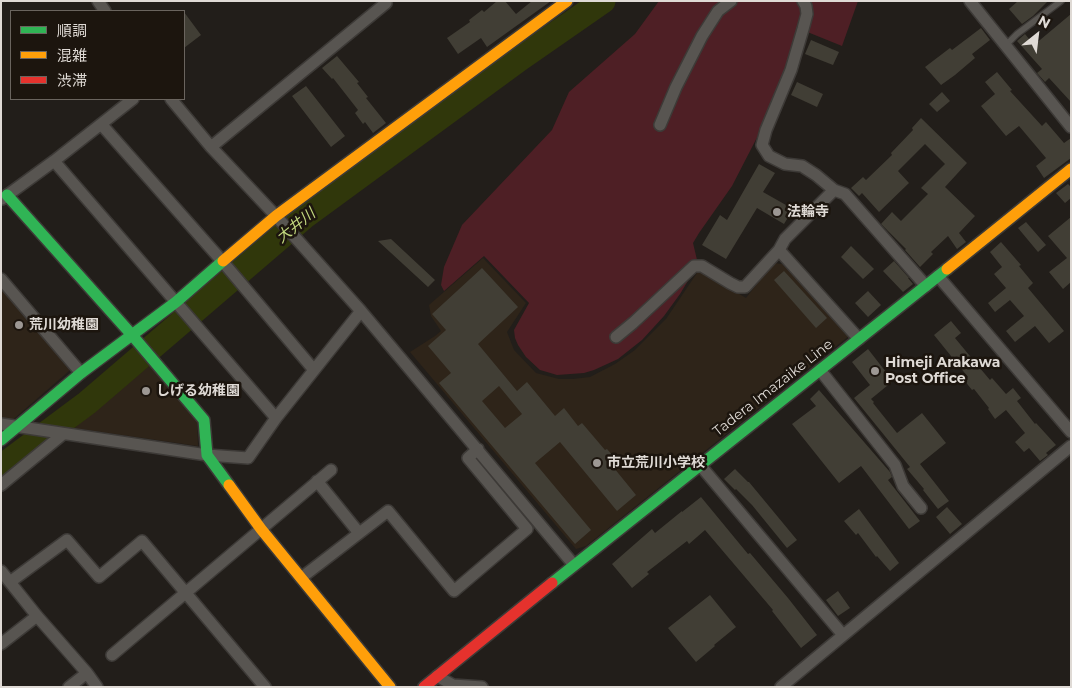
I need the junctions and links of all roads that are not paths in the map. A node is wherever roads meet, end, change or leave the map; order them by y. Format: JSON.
{"nodes":[{"id":1,"x":385,"y":1,"type":"edge"},
{"id":2,"x":567,"y":1,"type":"edge"},
{"id":3,"x":731,"y":1,"type":"edge"},
{"id":4,"x":803,"y":1,"type":"edge"},
{"id":5,"x":970,"y":1,"type":"edge"},
{"id":6,"x":1061,"y":1,"type":"edge"},
{"id":7,"x":1005,"y":46,"type":"junction"},
{"id":8,"x":132,"y":100,"type":"edge"},
{"id":9,"x":172,"y":100,"type":"edge"},
{"id":10,"x":102,"y":124,"type":"junction"},
{"id":11,"x":660,"y":125,"type":"dead end"},
{"id":12,"x":1071,"y":127,"type":"edge"},
{"id":13,"x":212,"y":147,"type":"junction"},
{"id":14,"x":54,"y":161,"type":"junction"},
{"id":15,"x":1071,"y":169,"type":"edge"},
{"id":16,"x":834,"y":190,"type":"junction"},
{"id":17,"x":4,"y":197,"type":"edge"},
{"id":18,"x":276,"y":216,"type":"junction"},
{"id":19,"x":779,"y":250,"type":"junction"},
{"id":20,"x":223,"y":262,"type":"junction"},
{"id":21,"x":938,"y":276,"type":"junction"},
{"id":22,"x":1,"y":279,"type":"edge"},
{"id":23,"x":926,"y":286,"type":"junction"},
{"id":24,"x":176,"y":302,"type":"junction"},
{"id":25,"x":361,"y":311,"type":"junction"},
{"id":26,"x":132,"y":335,"type":"junction"},
{"id":27,"x":616,"y":337,"type":"dead end"},
{"id":28,"x":859,"y":339,"type":"junction"},
{"id":29,"x":314,"y":370,"type":"junction"},
{"id":30,"x":820,"y":370,"type":"junction"},
{"id":31,"x":81,"y":373,"type":"junction"},
{"id":32,"x":276,"y":418,"type":"junction"},
{"id":33,"x":1,"y":424,"type":"edge"},
{"id":34,"x":19,"y":426,"type":"junction"},
{"id":35,"x":1071,"y":432,"type":"edge"},
{"id":36,"x":64,"y":434,"type":"junction"},
{"id":37,"x":1,"y":440,"type":"edge"},
{"id":38,"x":1071,"y":446,"type":"edge"},
{"id":39,"x":478,"y":450,"type":"junction"},
{"id":40,"x":207,"y":455,"type":"junction"},
{"id":41,"x":700,"y":465,"type":"junction"},
{"id":42,"x":331,"y":470,"type":"dead end"},
{"id":43,"x":317,"y":481,"type":"junction"},
{"id":44,"x":1,"y":485,"type":"edge"},
{"id":45,"x":921,"y":508,"type":"dead end"},
{"id":46,"x":262,"y":528,"type":"junction"},
{"id":47,"x":359,"y":533,"type":"junction"},
{"id":48,"x":574,"y":565,"type":"junction"},
{"id":49,"x":2,"y":573,"type":"edge"},
{"id":50,"x":301,"y":578,"type":"junction"},
{"id":51,"x":10,"y":582,"type":"junction"},
{"id":52,"x":186,"y":592,"type":"junction"},
{"id":53,"x":37,"y":616,"type":"junction"},
{"id":54,"x":843,"y":636,"type":"junction"},
{"id":55,"x":1,"y":644,"type":"edge"},
{"id":56,"x":112,"y":655,"type":"dead end"},
{"id":57,"x":87,"y":674,"type":"junction"},
{"id":58,"x":437,"y":676,"type":"junction"},
{"id":59,"x":69,"y":687,"type":"edge"},
{"id":60,"x":96,"y":687,"type":"edge"},
{"id":61,"x":265,"y":687,"type":"edge"},
{"id":62,"x":390,"y":687,"type":"edge"},
{"id":63,"x":424,"y":687,"type":"edge"},
{"id":64,"x":482,"y":687,"type":"edge"},
{"id":65,"x":781,"y":687,"type":"edge"}],
"edges":[{"from":1,"to":13,"type":"street"},
{"from":2,"to":18,"type":"street"},
{"from":3,"to":11,"type":"street"},
{"from":4,"to":16,"type":"street"},
{"from":5,"to":7,"type":"street"},
{"from":6,"to":7,"type":"lane"},
{"from":7,"to":12,"type":"street"},
{"from":8,"to":10,"type":"street"},
{"from":9,"to":13,"type":"street"},
{"from":10,"to":14,"type":"street"},
{"from":10,"to":20,"type":"street"},
{"from":13,"to":18,"type":"street"},
{"from":14,"to":17,"type":"street"},
{"from":14,"to":24,"type":"street"},
{"from":15,"to":21,"type":"street","name":"Tadera Imazaike Line"},
{"from":16,"to":19,"type":"street"},
{"from":16,"to":23,"type":"street"},
{"from":17,"to":26,"type":"street"},
{"from":18,"to":20,"type":"street"},
{"from":18,"to":25,"type":"street"},
{"from":19,"to":27,"type":"street"},
{"from":19,"to":28,"type":"street"},
{"from":20,"to":24,"type":"street"},
{"from":20,"to":29,"type":"street"},
{"from":21,"to":23,"type":"street","name":"Tadera Imazaike Line"},
{"from":21,"to":35,"type":"street"},
{"from":22,"to":31,"type":"street"},
{"from":23,"to":28,"type":"street","name":"Tadera Imazaike Line"},
{"from":24,"to":26,"type":"street"},
{"from":24,"to":32,"type":"street"},
{"from":25,"to":29,"type":"street"},
{"from":25,"to":39,"type":"street"},
{"from":26,"to":31,"type":"street"},
{"from":26,"to":40,"type":"street"},
{"from":28,"to":30,"type":"street","name":"Tadera Imazaike Line"},
{"from":29,"to":32,"type":"street"},
{"from":30,"to":41,"type":"street","name":"Tadera Imazaike Line"},
{"from":30,"to":45,"type":"street"},
{"from":31,"to":34,"type":"street"},
{"from":32,"to":40,"type":"street"},
{"from":33,"to":34,"type":"street"},
{"from":34,"to":36,"type":"street"},
{"from":34,"to":37,"type":"street"},
{"from":36,"to":40,"type":"street"},
{"from":36,"to":44,"type":"street"},
{"from":38,"to":54,"type":"street"},
{"from":39,"to":47,"type":"street"},
{"from":39,"to":48,"type":"street"},
{"from":40,"to":46,"type":"street"},
{"from":41,"to":48,"type":"street","name":"Tadera Imazaike Line"},
{"from":41,"to":54,"type":"street"},
{"from":42,"to":43,"type":"street"},
{"from":43,"to":46,"type":"street"},
{"from":43,"to":47,"type":"street"},
{"from":46,"to":50,"type":"street"},
{"from":46,"to":52,"type":"street"},
{"from":47,"to":50,"type":"street"},
{"from":48,"to":58,"type":"street","name":"Tadera Imazaike Line"},
{"from":49,"to":51,"type":"street"},
{"from":50,"to":62,"type":"street"},
{"from":51,"to":52,"type":"street"},
{"from":51,"to":53,"type":"street"},
{"from":52,"to":56,"type":"street"},
{"from":52,"to":61,"type":"street"},
{"from":53,"to":55,"type":"street"},
{"from":53,"to":57,"type":"street"},
{"from":54,"to":65,"type":"street"},
{"from":57,"to":59,"type":"street"},
{"from":57,"to":60,"type":"street"},
{"from":58,"to":63,"type":"street","name":"Tadera Imazaike Line"},
{"from":58,"to":64,"type":"street"}]}
